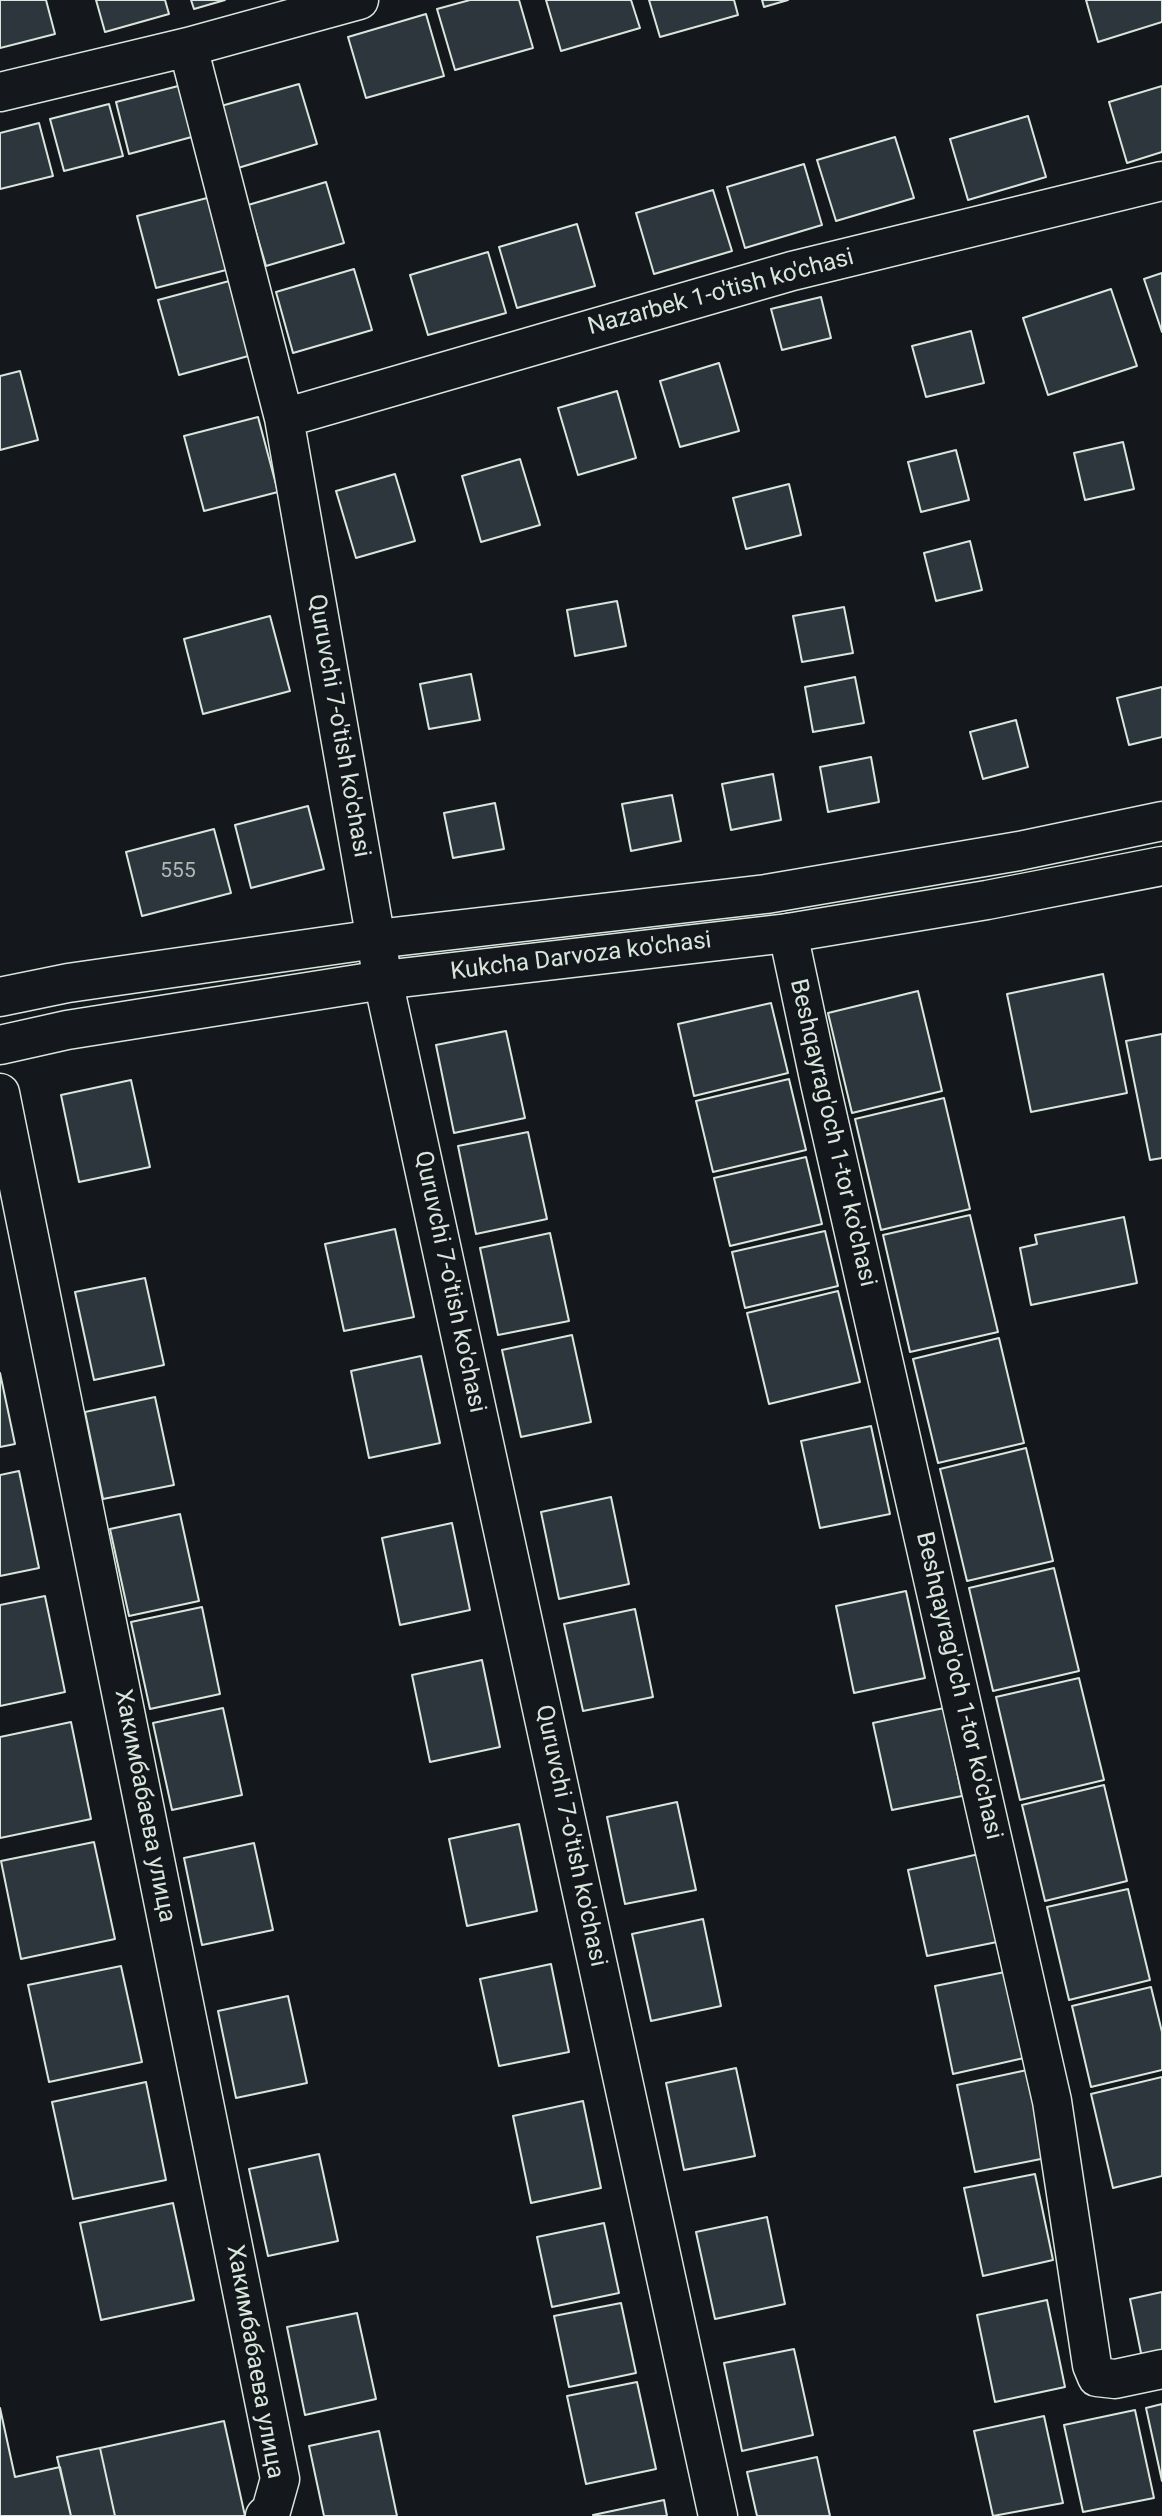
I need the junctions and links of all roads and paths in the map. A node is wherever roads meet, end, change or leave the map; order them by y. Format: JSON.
{"nodes":[{"id":1,"x":359,"y":0,"type":"edge"},
{"id":2,"x":188,"y":47,"type":"junction"},
{"id":3,"x":0,"y":92,"type":"edge"},
{"id":4,"x":1162,"y":181,"type":"edge"},
{"id":5,"x":284,"y":418,"type":"junction"},
{"id":6,"x":1162,"y":821,"type":"edge"},
{"id":7,"x":1162,"y":866,"type":"edge"},
{"id":8,"x":788,"y":933,"type":"junction"},
{"id":9,"x":376,"y":939,"type":"junction"},
{"id":10,"x":383,"y":980,"type":"junction"},
{"id":11,"x":0,"y":997,"type":"edge"},
{"id":12,"x":0,"y":1045,"type":"edge"},
{"id":13,"x":0,"y":1093,"type":"edge"},
{"id":14,"x":1162,"y":2369,"type":"edge"},
{"id":15,"x":265,"y":2516,"type":"edge"},
{"id":16,"x":718,"y":2516,"type":"edge"}],
"edges":[{"from":1,"to":2,"type":"street"},
{"from":2,"to":3,"type":"street"},
{"from":2,"to":5,"type":"street","name":"Quruvchi 7-o'tish ko'chasi"},
{"from":4,"to":5,"type":"street","name":"Nazarbek 1-o'tish ko'chasi"},
{"from":5,"to":9,"type":"street","name":"Quruvchi 7-o'tish ko'chasi"},
{"from":6,"to":9,"type":"street","name":"Kukcha Darvoza ko'chasi"},
{"from":7,"to":8,"type":"street","name":"Kukcha Darvoza ko'chasi"},
{"from":8,"to":10,"type":"street","name":"Kukcha Darvoza ko'chasi"},
{"from":8,"to":14,"type":"street","name":"Beshqayrag'och 1-tor ko'chasi"},
{"from":9,"to":10,"type":"street","name":"Quruvchi 7-o'tish ko'chasi"},
{"from":9,"to":11,"type":"street","name":"Kukcha Darvoza ko'chasi"},
{"from":10,"to":12,"type":"street","name":"Kukcha Darvoza ko'chasi"},
{"from":10,"to":16,"type":"street","name":"Quruvchi 7-o'tish ko'chasi"},
{"from":13,"to":15,"type":"street","name":"Хакимбабаева улица"}]}
